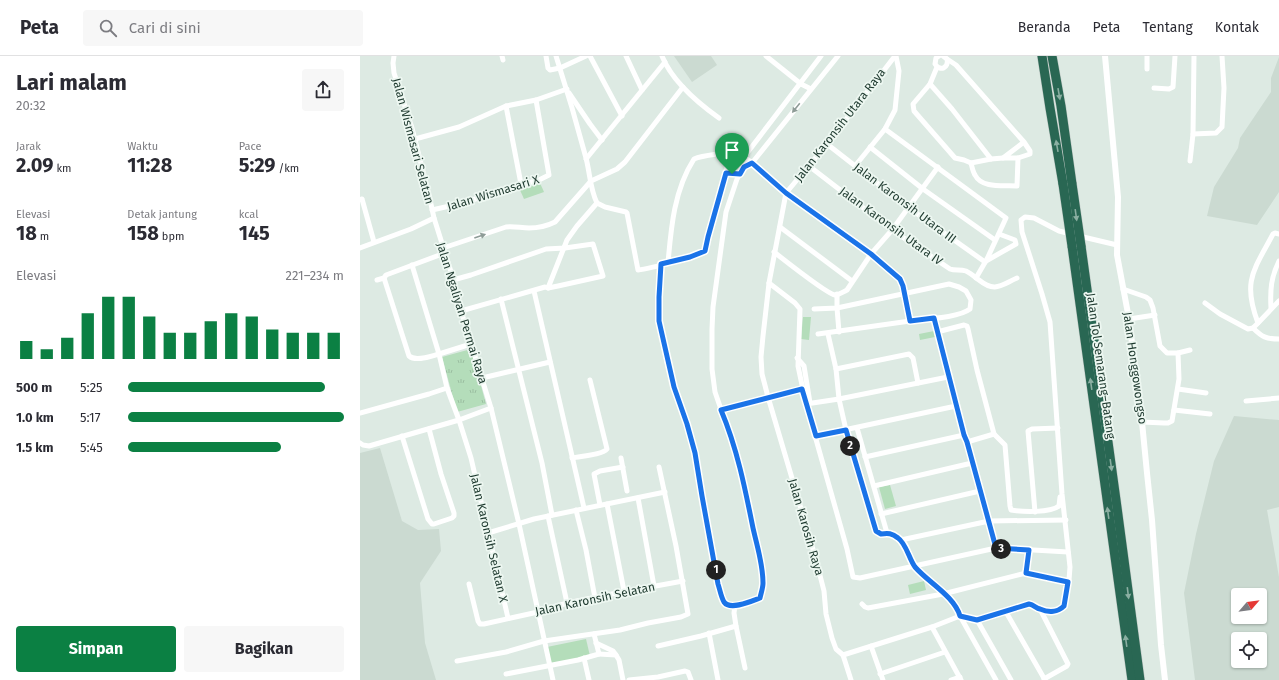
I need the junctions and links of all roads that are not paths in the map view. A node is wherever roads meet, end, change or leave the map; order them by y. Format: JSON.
{"nodes":[{"id":1,"x":394,"y":56,"type":"edge"},
{"id":2,"x":546,"y":56,"type":"edge"},
{"id":3,"x":556,"y":56,"type":"edge"},
{"id":4,"x":586,"y":56,"type":"edge"},
{"id":5,"x":590,"y":56,"type":"edge"},
{"id":6,"x":626,"y":56,"type":"edge"},
{"id":7,"x":662,"y":56,"type":"edge"},
{"id":8,"x":766,"y":56,"type":"edge"},
{"id":9,"x":821,"y":56,"type":"edge"},
{"id":10,"x":838,"y":56,"type":"edge"},
{"id":11,"x":895,"y":56,"type":"edge"},
{"id":12,"x":1042,"y":56,"type":"edge"},
{"id":13,"x":1052,"y":56,"type":"edge"},
{"id":14,"x":1105,"y":56,"type":"edge"},
{"id":15,"x":1147,"y":56,"type":"edge"},
{"id":16,"x":1175,"y":56,"type":"edge"},
{"id":17,"x":1194,"y":56,"type":"edge"},
{"id":18,"x":1222,"y":56,"type":"edge"},
{"id":19,"x":936,"y":57,"type":"edge"},
{"id":20,"x":945,"y":58,"type":"edge"},
{"id":21,"x":665,"y":62,"type":"junction"},
{"id":22,"x":937,"y":67,"type":"junction"},
{"id":23,"x":560,"y":68,"type":"junction"},
{"id":24,"x":1147,"y":69,"type":"dead end"},
{"id":25,"x":801,"y":84,"type":"junction"},
{"id":26,"x":930,"y":84,"type":"junction"},
{"id":27,"x":683,"y":87,"type":"junction"},
{"id":28,"x":1154,"y":88,"type":"dead end"},
{"id":29,"x":567,"y":89,"type":"junction"},
{"id":30,"x":642,"y":90,"type":"junction"},
{"id":31,"x":809,"y":91,"type":"junction"},
{"id":32,"x":536,"y":100,"type":"junction"},
{"id":33,"x":506,"y":106,"type":"junction"},
{"id":34,"x":622,"y":116,"type":"junction"},
{"id":35,"x":719,"y":118,"type":"dead end"},
{"id":36,"x":885,"y":129,"type":"junction"},
{"id":37,"x":1193,"y":134,"type":"junction"},
{"id":38,"x":415,"y":139,"type":"junction"},
{"id":39,"x":602,"y":140,"type":"junction"},
{"id":40,"x":1024,"y":142,"type":"junction"},
{"id":41,"x":827,"y":144,"type":"junction"},
{"id":42,"x":870,"y":147,"type":"junction"},
{"id":43,"x":731,"y":153,"type":"junction"},
{"id":44,"x":744,"y":157,"type":"junction"},
{"id":45,"x":1003,"y":158,"type":"junction"},
{"id":46,"x":1018,"y":158,"type":"junction"},
{"id":47,"x":586,"y":159,"type":"junction"},
{"id":48,"x":991,"y":159,"type":"junction"},
{"id":49,"x":1190,"y":161,"type":"dead end"},
{"id":50,"x":752,"y":163,"type":"junction"},
{"id":51,"x":971,"y":163,"type":"junction"},
{"id":52,"x":809,"y":166,"type":"junction"},
{"id":53,"x":855,"y":166,"type":"junction"},
{"id":54,"x":744,"y":167,"type":"junction"},
{"id":55,"x":938,"y":167,"type":"junction"},
{"id":56,"x":726,"y":173,"type":"junction"},
{"id":57,"x":740,"y":174,"type":"junction"},
{"id":58,"x":591,"y":181,"type":"junction"},
{"id":59,"x":521,"y":184,"type":"junction"},
{"id":60,"x":1068,"y":184,"type":"junction"},
{"id":61,"x":923,"y":189,"type":"junction"},
{"id":62,"x":786,"y":193,"type":"junction"},
{"id":63,"x":362,"y":199,"type":"dead end"},
{"id":64,"x":597,"y":203,"type":"junction"},
{"id":65,"x":909,"y":208,"type":"junction"},
{"id":66,"x":432,"y":210,"type":"junction"},
{"id":67,"x":434,"y":218,"type":"junction"},
{"id":68,"x":780,"y":227,"type":"junction"},
{"id":69,"x":892,"y":230,"type":"junction"},
{"id":70,"x":999,"y":234,"type":"junction"},
{"id":71,"x":1279,"y":234,"type":"edge"},
{"id":72,"x":995,"y":240,"type":"junction"},
{"id":73,"x":374,"y":242,"type":"junction"},
{"id":74,"x":1117,"y":245,"type":"junction"},
{"id":75,"x":1076,"y":246,"type":"junction"},
{"id":76,"x":360,"y":248,"type":"edge"},
{"id":77,"x":565,"y":248,"type":"junction"},
{"id":78,"x":444,"y":251,"type":"junction"},
{"id":79,"x":774,"y":252,"type":"junction"},
{"id":80,"x":871,"y":254,"type":"junction"},
{"id":81,"x":1279,"y":261,"type":"edge"},
{"id":82,"x":985,"y":262,"type":"junction"},
{"id":83,"x":668,"y":263,"type":"junction"},
{"id":84,"x":661,"y":264,"type":"junction"},
{"id":85,"x":412,"y":265,"type":"junction"},
{"id":86,"x":384,"y":278,"type":"junction"},
{"id":87,"x":976,"y":278,"type":"junction"},
{"id":88,"x":1017,"y":278,"type":"dead end"},
{"id":89,"x":377,"y":280,"type":"dead end"},
{"id":90,"x":453,"y":280,"type":"junction"},
{"id":91,"x":852,"y":281,"type":"junction"},
{"id":92,"x":768,"y":283,"type":"junction"},
{"id":93,"x":547,"y":287,"type":"junction"},
{"id":94,"x":1123,"y":289,"type":"junction"},
{"id":95,"x":534,"y":291,"type":"junction"},
{"id":96,"x":905,"y":293,"type":"junction"},
{"id":97,"x":837,"y":294,"type":"junction"},
{"id":98,"x":501,"y":299,"type":"junction"},
{"id":99,"x":1279,"y":301,"type":"edge"},
{"id":100,"x":1205,"y":304,"type":"dead end"},
{"id":101,"x":837,"y":308,"type":"junction"},
{"id":102,"x":1271,"y":308,"type":"junction"},
{"id":103,"x":814,"y":309,"type":"dead end"},
{"id":104,"x":461,"y":311,"type":"junction"},
{"id":105,"x":1155,"y":316,"type":"junction"},
{"id":106,"x":934,"y":318,"type":"junction"},
{"id":107,"x":1129,"y":319,"type":"junction"},
{"id":108,"x":910,"y":321,"type":"junction"},
{"id":109,"x":1258,"y":323,"type":"junction"},
{"id":110,"x":1253,"y":328,"type":"junction"},
{"id":111,"x":839,"y":332,"type":"junction"},
{"id":112,"x":938,"y":332,"type":"junction"},
{"id":113,"x":818,"y":334,"type":"dead end"},
{"id":114,"x":828,"y":334,"type":"junction"},
{"id":115,"x":1279,"y":339,"type":"edge"},
{"id":116,"x":471,"y":344,"type":"junction"},
{"id":117,"x":1190,"y":350,"type":"dead end"},
{"id":118,"x":1178,"y":353,"type":"junction"},
{"id":119,"x":439,"y":354,"type":"junction"},
{"id":120,"x":797,"y":358,"type":"junction"},
{"id":121,"x":550,"y":362,"type":"junction"},
{"id":122,"x":836,"y":369,"type":"junction"},
{"id":123,"x":519,"y":370,"type":"junction"},
{"id":124,"x":948,"y":377,"type":"junction"},
{"id":125,"x":482,"y":378,"type":"junction"},
{"id":126,"x":590,"y":380,"type":"dead end"},
{"id":127,"x":918,"y":383,"type":"junction"},
{"id":128,"x":447,"y":388,"type":"junction"},
{"id":129,"x":802,"y":389,"type":"junction"},
{"id":130,"x":1178,"y":389,"type":"junction"},
{"id":131,"x":1206,"y":393,"type":"dead end"},
{"id":132,"x":768,"y":397,"type":"junction"},
{"id":133,"x":1279,"y":398,"type":"edge"},
{"id":134,"x":839,"y":399,"type":"junction"},
{"id":135,"x":1246,"y":400,"type":"dead end"},
{"id":136,"x":808,"y":403,"type":"junction"},
{"id":137,"x":956,"y":406,"type":"junction"},
{"id":138,"x":491,"y":408,"type":"junction"},
{"id":139,"x":721,"y":410,"type":"junction"},
{"id":140,"x":1174,"y":410,"type":"junction"},
{"id":141,"x":360,"y":413,"type":"edge"},
{"id":142,"x":1210,"y":414,"type":"dead end"},
{"id":143,"x":459,"y":420,"type":"junction"},
{"id":144,"x":1142,"y":422,"type":"junction"},
{"id":145,"x":857,"y":428,"type":"junction"},
{"id":146,"x":1057,"y":428,"type":"junction"},
{"id":147,"x":429,"y":429,"type":"junction"},
{"id":148,"x":846,"y":430,"type":"junction"},
{"id":149,"x":994,"y":434,"type":"junction"},
{"id":150,"x":964,"y":435,"type":"junction"},
{"id":151,"x":402,"y":436,"type":"junction"},
{"id":152,"x":816,"y":436,"type":"junction"},
{"id":153,"x":967,"y":442,"type":"junction"},
{"id":154,"x":360,"y":443,"type":"edge"},
{"id":155,"x":865,"y":457,"type":"junction"},
{"id":156,"x":572,"y":458,"type":"junction"},
{"id":157,"x":622,"y":458,"type":"dead end"},
{"id":158,"x":972,"y":463,"type":"junction"},
{"id":159,"x":623,"y":467,"type":"junction"},
{"id":160,"x":659,"y":467,"type":"dead end"},
{"id":161,"x":874,"y":486,"type":"junction"},
{"id":162,"x":627,"y":491,"type":"dead end"},
{"id":163,"x":980,"y":491,"type":"junction"},
{"id":164,"x":664,"y":492,"type":"junction"},
{"id":165,"x":638,"y":498,"type":"junction"},
{"id":166,"x":607,"y":504,"type":"junction"},
{"id":167,"x":600,"y":506,"type":"junction"},
{"id":168,"x":584,"y":508,"type":"junction"},
{"id":169,"x":576,"y":510,"type":"junction"},
{"id":170,"x":1035,"y":512,"type":"junction"},
{"id":171,"x":881,"y":514,"type":"junction"},
{"id":172,"x":550,"y":516,"type":"junction"},
{"id":173,"x":1066,"y":520,"type":"junction"},
{"id":174,"x":989,"y":521,"type":"junction"},
{"id":175,"x":519,"y":524,"type":"junction"},
{"id":176,"x":488,"y":533,"type":"junction"},
{"id":177,"x":887,"y":533,"type":"junction"},
{"id":178,"x":901,"y":540,"type":"junction"},
{"id":179,"x":996,"y":548,"type":"junction"},
{"id":180,"x":1029,"y":550,"type":"junction"},
{"id":181,"x":1068,"y":552,"type":"junction"},
{"id":182,"x":915,"y":566,"type":"junction"},
{"id":183,"x":1026,"y":573,"type":"junction"},
{"id":184,"x":683,"y":581,"type":"junction"},
{"id":185,"x":1068,"y":582,"type":"junction"},
{"id":186,"x":469,"y":584,"type":"dead end"},
{"id":187,"x":654,"y":586,"type":"junction"},
{"id":188,"x":624,"y":591,"type":"junction"},
{"id":189,"x":943,"y":594,"type":"junction"},
{"id":190,"x":595,"y":598,"type":"junction"},
{"id":191,"x":567,"y":604,"type":"junction"},
{"id":192,"x":862,"y":604,"type":"dead end"},
{"id":193,"x":735,"y":605,"type":"junction"},
{"id":194,"x":1040,"y":609,"type":"junction"},
{"id":195,"x":538,"y":612,"type":"junction"},
{"id":196,"x":1006,"y":612,"type":"junction"},
{"id":197,"x":960,"y":616,"type":"junction"},
{"id":198,"x":508,"y":618,"type":"junction"},
{"id":199,"x":977,"y":620,"type":"junction"},
{"id":200,"x":736,"y":626,"type":"junction"},
{"id":201,"x":932,"y":627,"type":"junction"},
{"id":202,"x":709,"y":633,"type":"junction"},
{"id":203,"x":594,"y":634,"type":"junction"},
{"id":204,"x":544,"y":641,"type":"junction"},
{"id":205,"x":596,"y":643,"type":"junction"},
{"id":206,"x":658,"y":646,"type":"dead end"},
{"id":207,"x":871,"y":646,"type":"junction"},
{"id":208,"x":945,"y":652,"type":"junction"},
{"id":209,"x":599,"y":654,"type":"junction"},
{"id":210,"x":616,"y":655,"type":"junction"},
{"id":211,"x":843,"y":655,"type":"junction"},
{"id":212,"x":584,"y":658,"type":"junction"},
{"id":213,"x":458,"y":661,"type":"dead end"},
{"id":214,"x":550,"y":665,"type":"junction"},
{"id":215,"x":745,"y":668,"type":"dead end"},
{"id":216,"x":506,"y":674,"type":"dead end"},
{"id":217,"x":880,"y":674,"type":"junction"},
{"id":218,"x":961,"y":678,"type":"edge"},
{"id":219,"x":658,"y":679,"type":"edge"},
{"id":220,"x":1044,"y":679,"type":"edge"},
{"id":221,"x":553,"y":680,"type":"edge"},
{"id":222,"x":589,"y":680,"type":"edge"},
{"id":223,"x":623,"y":680,"type":"edge"},
{"id":224,"x":629,"y":680,"type":"edge"},
{"id":225,"x":691,"y":680,"type":"edge"},
{"id":226,"x":718,"y":680,"type":"edge"},
{"id":227,"x":851,"y":680,"type":"edge"},
{"id":228,"x":882,"y":680,"type":"edge"},
{"id":229,"x":951,"y":680,"type":"edge"},
{"id":230,"x":996,"y":680,"type":"edge"},
{"id":231,"x":1011,"y":680,"type":"edge"},
{"id":232,"x":1132,"y":680,"type":"edge"},
{"id":233,"x":1140,"y":680,"type":"edge"},
{"id":234,"x":1165,"y":680,"type":"edge"}],
"edges":[{"from":1,"to":38,"type":"street","name":"Jalan Wismasari Selatan"},
{"from":2,"to":23,"type":"street"},
{"from":3,"to":23,"type":"street"},
{"from":4,"to":23,"type":"street"},
{"from":5,"to":34,"type":"street"},
{"from":6,"to":30,"type":"street"},
{"from":7,"to":21,"type":"street"},
{"from":8,"to":25,"type":"street"},
{"from":9,"to":25,"type":"street"},
{"from":10,"to":31,"type":"street"},
{"from":11,"to":36,"type":"street"},
{"from":11,"to":41,"type":"street","name":"Jalan Karonsih Utara Raya"},
{"from":60,"to":12,"type":"highway","name":"Jalan Tol Semarang–Batang","one_way":true},
{"from":13,"to":60,"type":"highway","name":"Jalan Tol Semarang–Batang","one_way":true},
{"from":14,"to":74,"type":"street","name":"Jalan Honggowongso"},
{"from":15,"to":24,"type":"street"},
{"from":16,"to":28,"type":"street"},
{"from":17,"to":37,"type":"street"},
{"from":18,"to":37,"type":"street"},
{"from":19,"to":22,"type":"street"},
{"from":20,"to":22,"type":"street"},
{"from":20,"to":40,"type":"street"},
{"from":21,"to":27,"type":"street"},
{"from":21,"to":30,"type":"street"},
{"from":22,"to":26,"type":"street"},
{"from":23,"to":29,"type":"street"},
{"from":25,"to":31,"type":"street"},
{"from":25,"to":44,"type":"street"},
{"from":26,"to":48,"type":"street"},
{"from":26,"to":51,"type":"street"},
{"from":27,"to":35,"type":"street"},
{"from":27,"to":58,"type":"street"},
{"from":29,"to":32,"type":"street"},
{"from":29,"to":39,"type":"street"},
{"from":29,"to":47,"type":"street"},
{"from":30,"to":34,"type":"street"},
{"from":31,"to":50,"type":"street","one_way":true},
{"from":32,"to":33,"type":"street"},
{"from":32,"to":59,"type":"street","name":"Jalan Wismasari X"},
{"from":33,"to":38,"type":"street"},
{"from":33,"to":59,"type":"street"},
{"from":34,"to":39,"type":"street"},
{"from":36,"to":42,"type":"street"},
{"from":36,"to":55,"type":"street"},
{"from":37,"to":49,"type":"street"},
{"from":38,"to":66,"type":"street","name":"Jalan Wismasari Selatan"},
{"from":39,"to":47,"type":"street"},
{"from":40,"to":45,"type":"street"},
{"from":40,"to":46,"type":"street"},
{"from":41,"to":52,"type":"street","name":"Jalan Karonsih Utara Raya"},
{"from":41,"to":53,"type":"street","name":"Jalan Karonsih Utara III"},
{"from":42,"to":53,"type":"street"},
{"from":42,"to":61,"type":"street"},
{"from":43,"to":44,"type":"street","name":"Jalan Karonsih Utara Raya"},
{"from":43,"to":56,"type":"street"},
{"from":43,"to":83,"type":"street"},
{"from":44,"to":50,"type":"street","name":"Jalan Karonsih Utara Raya"},
{"from":44,"to":54,"type":"street"},
{"from":45,"to":46,"type":"street"},
{"from":45,"to":48,"type":"street"},
{"from":46,"to":51,"type":"street"},
{"from":47,"to":58,"type":"street"},
{"from":48,"to":51,"type":"street"},
{"from":50,"to":54,"type":"street"},
{"from":50,"to":62,"type":"street","name":"Jalan Karonsih Utara Raya"},
{"from":52,"to":62,"type":"street","name":"Jalan Karonsih Utara Raya"},
{"from":52,"to":69,"type":"street","name":"Jalan Karonsih Utara IV"},
{"from":53,"to":65,"type":"street","name":"Jalan Karonsih Utara III"},
{"from":54,"to":57,"type":"street"},
{"from":55,"to":61,"type":"street"},
{"from":55,"to":70,"type":"street"},
{"from":56,"to":57,"type":"street"},
{"from":56,"to":83,"type":"street"},
{"from":57,"to":139,"type":"street"},
{"from":58,"to":64,"type":"street"},
{"from":78,"to":58,"type":"street","one_way":true},
{"from":59,"to":66,"type":"street","name":"Jalan Wismasari X"},
{"from":60,"to":75,"type":"highway","name":"Jalan Tol Semarang–Batang","bridge":true},
{"from":61,"to":65,"type":"street"},
{"from":61,"to":72,"type":"street"},
{"from":62,"to":68,"type":"street","name":"Jalan Karonsih Utara Raya"},
{"from":62,"to":80,"type":"street"},
{"from":63,"to":73,"type":"street"},
{"from":64,"to":77,"type":"street"},
{"from":64,"to":84,"type":"street"},
{"from":65,"to":69,"type":"street"},
{"from":65,"to":82,"type":"street","name":"Jalan Karonsih Utara III"},
{"from":66,"to":67,"type":"street","name":"Jalan Wismasari Selatan"},
{"from":67,"to":73,"type":"street","name":"Jalan Wismasari Selatan"},
{"from":67,"to":78,"type":"street","name":"Jalan Ngaliyan Permai Raya"},
{"from":68,"to":79,"type":"street","name":"Jalan Karonsih Utara Raya"},
{"from":68,"to":91,"type":"street"},
{"from":69,"to":80,"type":"street"},
{"from":69,"to":87,"type":"street","name":"Jalan Karonsih Utara IV"},
{"from":70,"to":72,"type":"street"},
{"from":70,"to":82,"type":"street"},
{"from":71,"to":109,"type":"street"},
{"from":72,"to":82,"type":"street"},
{"from":73,"to":76,"type":"street","name":"Jalan Wismasari Selatan"},
{"from":74,"to":94,"type":"street","name":"Jalan Honggowongso"},
{"from":74,"to":146,"type":"street"},
{"from":232,"to":75,"type":"highway","name":"Jalan Tol Semarang–Batang","one_way":true},
{"from":75,"to":233,"type":"highway","name":"Jalan Tol Semarang–Batang","one_way":true},
{"from":77,"to":90,"type":"street"},
{"from":77,"to":93,"type":"street"},
{"from":77,"to":93,"type":"street"},
{"from":78,"to":85,"type":"street"},
{"from":78,"to":90,"type":"street","name":"Jalan Ngaliyan Permai Raya"},
{"from":79,"to":92,"type":"street","name":"Jalan Karonsih Utara Raya"},
{"from":79,"to":97,"type":"street"},
{"from":80,"to":91,"type":"street"},
{"from":80,"to":96,"type":"street"},
{"from":81,"to":102,"type":"street"},
{"from":82,"to":87,"type":"street"},
{"from":83,"to":84,"type":"street"},
{"from":84,"to":193,"type":"street"},
{"from":85,"to":86,"type":"street"},
{"from":85,"to":119,"type":"street","name":"Jalan Karonsih Selatan X"},
{"from":86,"to":89,"type":"street"},
{"from":86,"to":119,"type":"street"},
{"from":87,"to":88,"type":"street","name":"Jalan Karonsih Utara IV"},
{"from":90,"to":104,"type":"street","name":"Jalan Ngaliyan Permai Raya"},
{"from":91,"to":97,"type":"street"},
{"from":92,"to":120,"type":"street"},
{"from":92,"to":132,"type":"street","name":"Jalan Karonsih Utara Raya"},
{"from":93,"to":95,"type":"street"},
{"from":94,"to":105,"type":"street"},
{"from":94,"to":107,"type":"street","name":"Jalan Honggowongso"},
{"from":95,"to":98,"type":"street"},
{"from":95,"to":121,"type":"street"},
{"from":96,"to":101,"type":"street"},
{"from":96,"to":106,"type":"street"},
{"from":96,"to":108,"type":"street"},
{"from":97,"to":101,"type":"street"},
{"from":98,"to":104,"type":"street"},
{"from":98,"to":123,"type":"street"},
{"from":99,"to":102,"type":"street"},
{"from":100,"to":110,"type":"street"},
{"from":101,"to":103,"type":"street"},
{"from":101,"to":111,"type":"street"},
{"from":102,"to":109,"type":"street"},
{"from":104,"to":116,"type":"street","name":"Jalan Ngaliyan Permai Raya"},
{"from":105,"to":107,"type":"street"},
{"from":105,"to":118,"type":"street"},
{"from":106,"to":108,"type":"street"},
{"from":106,"to":112,"type":"street"},
{"from":107,"to":144,"type":"street","name":"Jalan Honggowongso"},
{"from":108,"to":111,"type":"street"},
{"from":109,"to":110,"type":"street"},
{"from":110,"to":115,"type":"street"},
{"from":111,"to":114,"type":"street"},
{"from":112,"to":124,"type":"street"},
{"from":112,"to":149,"type":"street"},
{"from":113,"to":114,"type":"street"},
{"from":114,"to":122,"type":"street"},
{"from":116,"to":119,"type":"street"},
{"from":116,"to":125,"type":"street","name":"Jalan Ngaliyan Permai Raya"},
{"from":117,"to":118,"type":"street"},
{"from":118,"to":130,"type":"street"},
{"from":119,"to":128,"type":"street","name":"Jalan Karonsih Selatan X"},
{"from":120,"to":129,"type":"street"},
{"from":120,"to":136,"type":"street"},
{"from":121,"to":123,"type":"street"},
{"from":121,"to":156,"type":"street"},
{"from":122,"to":127,"type":"street"},
{"from":122,"to":134,"type":"street"},
{"from":123,"to":125,"type":"street"},
{"from":123,"to":172,"type":"street"},
{"from":124,"to":127,"type":"street"},
{"from":124,"to":137,"type":"street"},
{"from":125,"to":138,"type":"street","name":"Jalan Ngaliyan Permai Raya"},
{"from":126,"to":156,"type":"street"},
{"from":127,"to":134,"type":"street"},
{"from":128,"to":141,"type":"street"},
{"from":128,"to":143,"type":"street","name":"Jalan Karonsih Selatan X"},
{"from":129,"to":132,"type":"street"},
{"from":129,"to":136,"type":"street"},
{"from":130,"to":131,"type":"street"},
{"from":130,"to":140,"type":"street"},
{"from":132,"to":139,"type":"street"},
{"from":132,"to":211,"type":"street","name":"Jalan Karosih Raya"},
{"from":133,"to":135,"type":"street"},
{"from":134,"to":136,"type":"street"},
{"from":134,"to":148,"type":"street"},
{"from":136,"to":152,"type":"street"},
{"from":137,"to":145,"type":"street"},
{"from":137,"to":150,"type":"street"},
{"from":138,"to":143,"type":"street"},
{"from":138,"to":175,"type":"street","name":"Jalan Ngaliyan Permai Raya"},
{"from":139,"to":193,"type":"street"},
{"from":140,"to":142,"type":"street"},
{"from":140,"to":144,"type":"street"},
{"from":143,"to":147,"type":"street"},
{"from":143,"to":176,"type":"street","name":"Jalan Karonsih Selatan X"},
{"from":144,"to":234,"type":"street","name":"Jalan Honggowongso"},
{"from":145,"to":148,"type":"street"},
{"from":145,"to":155,"type":"street"},
{"from":146,"to":170,"type":"street"},
{"from":146,"to":170,"type":"street"},
{"from":146,"to":173,"type":"street"},
{"from":147,"to":151,"type":"street"},
{"from":147,"to":151,"type":"street"},
{"from":148,"to":152,"type":"street"},
{"from":148,"to":177,"type":"street"},
{"from":149,"to":153,"type":"street"},
{"from":149,"to":170,"type":"street"},
{"from":150,"to":153,"type":"street"},
{"from":150,"to":155,"type":"street"},
{"from":151,"to":154,"type":"street"},
{"from":152,"to":182,"type":"street"},
{"from":153,"to":158,"type":"street"},
{"from":155,"to":161,"type":"street"},
{"from":156,"to":168,"type":"street"},
{"from":157,"to":159,"type":"street"},
{"from":158,"to":161,"type":"street"},
{"from":158,"to":163,"type":"street"},
{"from":159,"to":162,"type":"street"},
{"from":159,"to":167,"type":"street"},
{"from":160,"to":164,"type":"street"},
{"from":161,"to":171,"type":"street"},
{"from":163,"to":171,"type":"street"},
{"from":163,"to":174,"type":"street"},
{"from":164,"to":165,"type":"street"},
{"from":164,"to":184,"type":"street"},
{"from":165,"to":166,"type":"street"},
{"from":165,"to":187,"type":"street"},
{"from":166,"to":167,"type":"street"},
{"from":166,"to":188,"type":"street"},
{"from":167,"to":168,"type":"street"},
{"from":168,"to":169,"type":"street"},
{"from":169,"to":172,"type":"street"},
{"from":169,"to":190,"type":"street"},
{"from":171,"to":177,"type":"street"},
{"from":172,"to":175,"type":"street"},
{"from":172,"to":191,"type":"street"},
{"from":173,"to":174,"type":"street"},
{"from":173,"to":181,"type":"street"},
{"from":174,"to":178,"type":"street"},
{"from":174,"to":179,"type":"street"},
{"from":175,"to":176,"type":"street"},
{"from":175,"to":195,"type":"street","name":"Jalan Ngaliyan Permai Raya"},
{"from":176,"to":198,"type":"street","name":"Jalan Karonsih Selatan X"},
{"from":177,"to":178,"type":"street"},
{"from":178,"to":182,"type":"street"},
{"from":179,"to":180,"type":"street"},
{"from":179,"to":182,"type":"street"},
{"from":180,"to":181,"type":"street"},
{"from":180,"to":183,"type":"street"},
{"from":181,"to":185,"type":"street"},
{"from":182,"to":189,"type":"street"},
{"from":183,"to":185,"type":"street"},
{"from":183,"to":189,"type":"street"},
{"from":184,"to":187,"type":"street","name":"Jalan Karonsih Selatan"},
{"from":184,"to":203,"type":"street"},
{"from":185,"to":194,"type":"street"},
{"from":186,"to":198,"type":"street","name":"Jalan Karonsih Selatan"},
{"from":187,"to":188,"type":"street","name":"Jalan Karonsih Selatan"},
{"from":188,"to":190,"type":"street","name":"Jalan Karonsih Selatan"},
{"from":189,"to":192,"type":"street"},
{"from":189,"to":197,"type":"street"},
{"from":190,"to":191,"type":"street","name":"Jalan Karonsih Selatan"},
{"from":191,"to":195,"type":"street","name":"Jalan Karonsih Selatan"},
{"from":193,"to":200,"type":"street"},
{"from":194,"to":196,"type":"street"},
{"from":194,"to":220,"type":"street"},
{"from":195,"to":198,"type":"street","name":"Jalan Karonsih Selatan"},
{"from":195,"to":204,"type":"street","name":"Jalan Ngaliyan Permai Raya"},
{"from":196,"to":199,"type":"street"},
{"from":196,"to":220,"type":"street"},
{"from":197,"to":199,"type":"street"},
{"from":197,"to":201,"type":"street"},
{"from":197,"to":230,"type":"street"},
{"from":199,"to":231,"type":"street"},
{"from":200,"to":202,"type":"street"},
{"from":200,"to":215,"type":"street"},
{"from":201,"to":207,"type":"street"},
{"from":201,"to":208,"type":"street"},
{"from":202,"to":206,"type":"street"},
{"from":202,"to":226,"type":"street"},
{"from":203,"to":204,"type":"street"},
{"from":203,"to":205,"type":"street"},
{"from":204,"to":213,"type":"street"},
{"from":204,"to":214,"type":"street","name":"Jalan Ngaliyan Permai Raya"},
{"from":205,"to":209,"type":"street"},
{"from":205,"to":210,"type":"street"},
{"from":207,"to":211,"type":"street"},
{"from":207,"to":217,"type":"street"},
{"from":208,"to":217,"type":"street"},
{"from":208,"to":218,"type":"street"},
{"from":209,"to":210,"type":"street"},
{"from":209,"to":212,"type":"street"},
{"from":210,"to":223,"type":"street"},
{"from":211,"to":227,"type":"street","name":"Jalan Karosih Raya"},
{"from":212,"to":214,"type":"street"},
{"from":212,"to":222,"type":"street"},
{"from":214,"to":216,"type":"street"},
{"from":214,"to":221,"type":"street","name":"Jalan Ngaliyan Permai Raya"},
{"from":217,"to":228,"type":"street"},
{"from":218,"to":229,"type":"street"},
{"from":219,"to":224,"type":"street"},
{"from":219,"to":225,"type":"street"}]}
